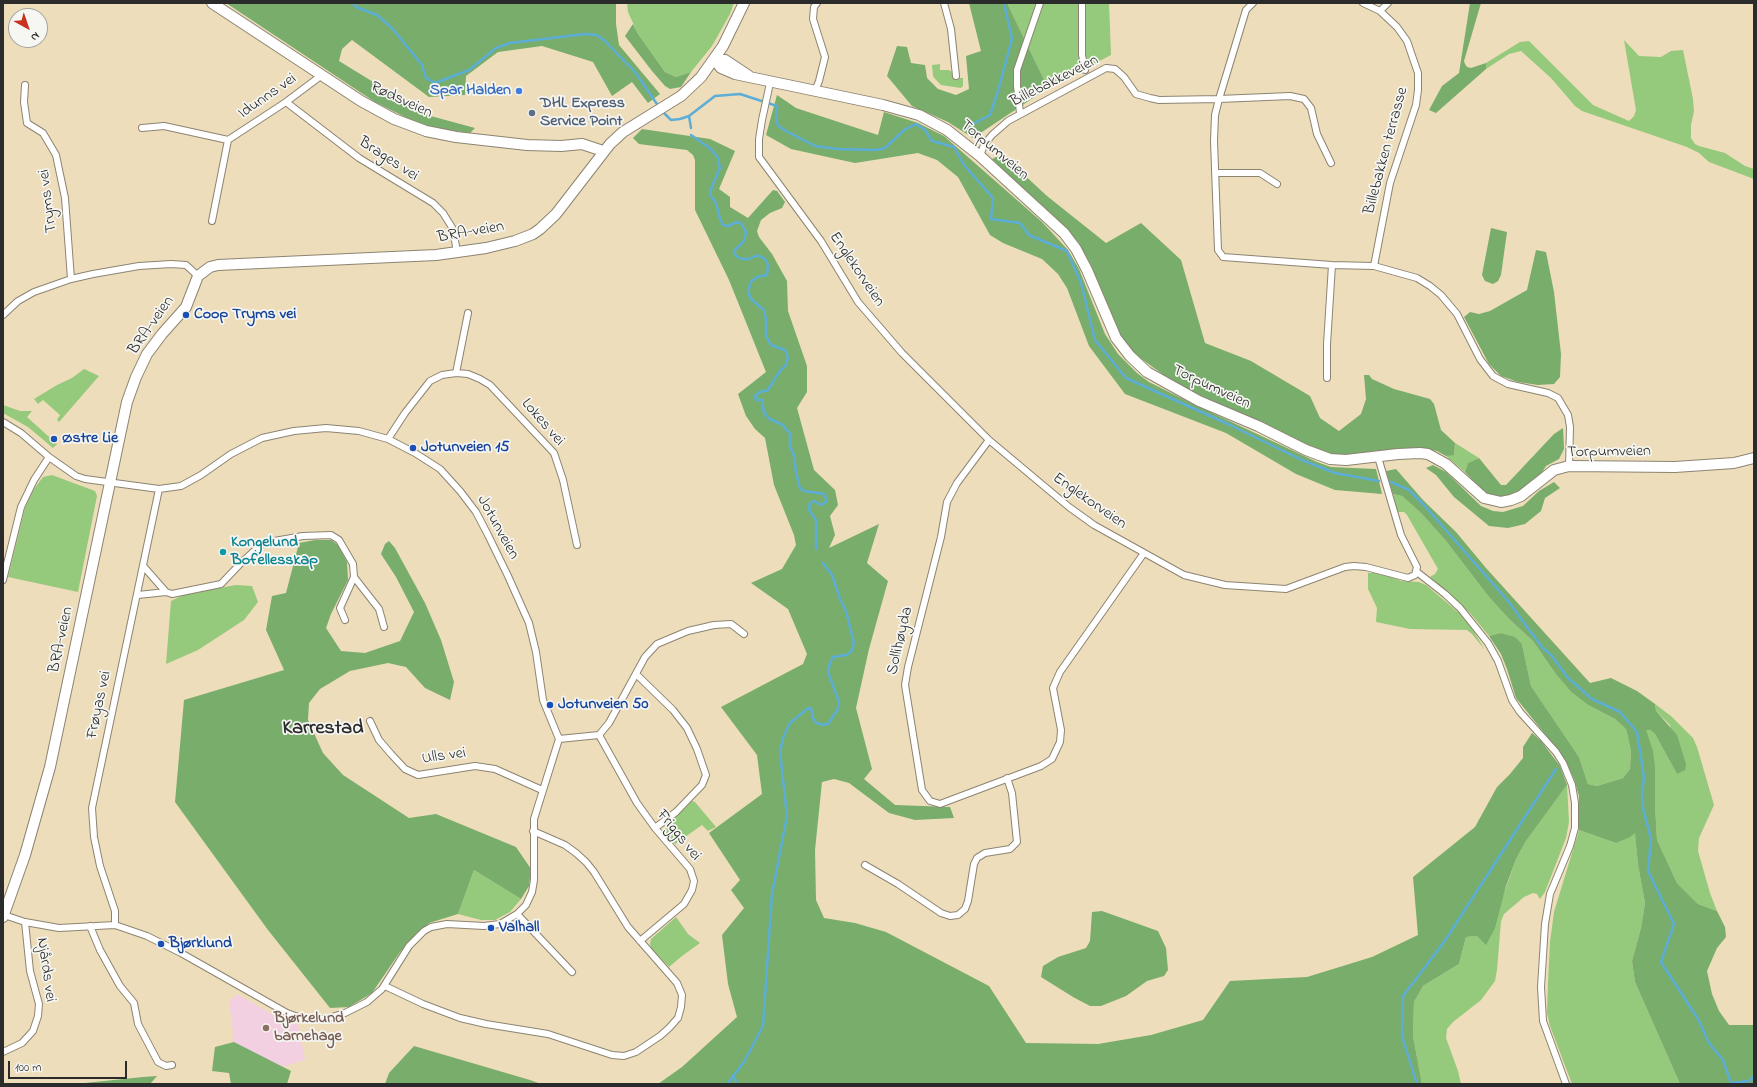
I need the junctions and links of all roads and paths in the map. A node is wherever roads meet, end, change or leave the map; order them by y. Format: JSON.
{"nodes":[{"id":1,"x":212,"y":3,"type":"edge"},
{"id":2,"x":744,"y":3,"type":"edge"},
{"id":3,"x":816,"y":3,"type":"edge"},
{"id":4,"x":944,"y":3,"type":"edge"},
{"id":5,"x":1040,"y":3,"type":"edge"},
{"id":6,"x":1082,"y":3,"type":"edge"},
{"id":7,"x":1253,"y":3,"type":"edge"},
{"id":8,"x":1362,"y":3,"type":"edge"},
{"id":9,"x":1388,"y":3,"type":"edge"},
{"id":10,"x":1380,"y":12,"type":"junction"},
{"id":11,"x":714,"y":59,"type":"junction"},
{"id":12,"x":1085,"y":70,"type":"dead end"},
{"id":13,"x":321,"y":74,"type":"junction"},
{"id":14,"x":956,"y":76,"type":"dead end"},
{"id":15,"x":770,"y":83,"type":"junction"},
{"id":16,"x":25,"y":85,"type":"dead end"},
{"id":17,"x":815,"y":91,"type":"junction"},
{"id":18,"x":1219,"y":98,"type":"junction"},
{"id":19,"x":286,"y":102,"type":"junction"},
{"id":20,"x":1020,"y":113,"type":"junction"},
{"id":21,"x":142,"y":128,"type":"dead end"},
{"id":22,"x":228,"y":140,"type":"junction"},
{"id":23,"x":603,"y":151,"type":"junction"},
{"id":24,"x":980,"y":156,"type":"junction"},
{"id":25,"x":1332,"y":163,"type":"dead end"},
{"id":26,"x":1216,"y":173,"type":"junction"},
{"id":27,"x":1277,"y":184,"type":"dead end"},
{"id":28,"x":212,"y":221,"type":"dead end"},
{"id":29,"x":457,"y":252,"type":"junction"},
{"id":30,"x":1332,"y":265,"type":"junction"},
{"id":31,"x":1374,"y":266,"type":"junction"},
{"id":32,"x":198,"y":276,"type":"junction"},
{"id":33,"x":71,"y":279,"type":"junction"},
{"id":34,"x":468,"y":313,"type":"dead end"},
{"id":35,"x":3,"y":316,"type":"edge"},
{"id":36,"x":456,"y":373,"type":"junction"},
{"id":37,"x":1328,"y":378,"type":"dead end"},
{"id":38,"x":3,"y":422,"type":"edge"},
{"id":39,"x":388,"y":439,"type":"junction"},
{"id":40,"x":989,"y":440,"type":"junction"},
{"id":41,"x":49,"y":457,"type":"junction"},
{"id":42,"x":1378,"y":457,"type":"junction"},
{"id":43,"x":1754,"y":458,"type":"edge"},
{"id":44,"x":1569,"y":466,"type":"junction"},
{"id":45,"x":109,"y":482,"type":"junction"},
{"id":46,"x":160,"y":489,"type":"junction"},
{"id":47,"x":577,"y":545,"type":"dead end"},
{"id":48,"x":1144,"y":553,"type":"junction"},
{"id":49,"x":144,"y":567,"type":"junction"},
{"id":50,"x":1417,"y":572,"type":"junction"},
{"id":51,"x":354,"y":577,"type":"junction"},
{"id":52,"x":3,"y":580,"type":"edge"},
{"id":53,"x":166,"y":592,"type":"junction"},
{"id":54,"x":138,"y":595,"type":"junction"},
{"id":55,"x":345,"y":620,"type":"dead end"},
{"id":56,"x":384,"y":627,"type":"dead end"},
{"id":57,"x":744,"y":634,"type":"dead end"},
{"id":58,"x":636,"y":674,"type":"junction"},
{"id":59,"x":370,"y":721,"type":"dead end"},
{"id":60,"x":600,"y":735,"type":"junction"},
{"id":61,"x":559,"y":739,"type":"junction"},
{"id":62,"x":1007,"y":778,"type":"junction"},
{"id":63,"x":542,"y":790,"type":"junction"},
{"id":64,"x":655,"y":828,"type":"junction"},
{"id":65,"x":533,"y":831,"type":"junction"},
{"id":66,"x":865,"y":865,"type":"dead end"},
{"id":67,"x":517,"y":914,"type":"junction"},
{"id":68,"x":3,"y":916,"type":"edge"},
{"id":69,"x":25,"y":922,"type":"junction"},
{"id":70,"x":115,"y":925,"type":"junction"},
{"id":71,"x":90,"y":926,"type":"junction"},
{"id":72,"x":640,"y":941,"type":"junction"},
{"id":73,"x":572,"y":972,"type":"dead end"},
{"id":74,"x":385,"y":986,"type":"junction"},
{"id":75,"x":3,"y":1052,"type":"edge"},
{"id":76,"x":172,"y":1065,"type":"dead end"},
{"id":77,"x":1566,"y":1084,"type":"edge"}],
"edges":[{"from":1,"to":13,"type":"main road","name":"Rødsveien"},
{"from":2,"to":11,"type":"main road","name":"BRA-veien"},
{"from":3,"to":17,"type":"street"},
{"from":4,"to":14,"type":"street"},
{"from":5,"to":20,"type":"street"},
{"from":6,"to":12,"type":"street"},
{"from":7,"to":18,"type":"street"},
{"from":8,"to":10,"type":"street","name":"Billebakken terrasse"},
{"from":9,"to":10,"type":"street"},
{"from":10,"to":31,"type":"street","name":"Billebakken terrasse"},
{"from":11,"to":15,"type":"main road","name":"Torpumveien"},
{"from":11,"to":23,"type":"main road","name":"BRA-veien"},
{"from":13,"to":19,"type":"street","name":"Idunns vei"},
{"from":13,"to":23,"type":"main road","name":"Rødsveien"},
{"from":15,"to":17,"type":"main road","name":"Torpumveien"},
{"from":15,"to":40,"type":"street","name":"Englekorveien"},
{"from":16,"to":33,"type":"street","name":"Tryms vei"},
{"from":17,"to":24,"type":"main road","name":"Torpumveien"},
{"from":18,"to":20,"type":"street","name":"Billebakkeveien"},
{"from":18,"to":25,"type":"street"},
{"from":18,"to":26,"type":"street"},
{"from":19,"to":22,"type":"street","name":"Idunns vei"},
{"from":19,"to":29,"type":"street","name":"Brages vei"},
{"from":20,"to":24,"type":"street","name":"Billebakkeveien"},
{"from":21,"to":22,"type":"street"},
{"from":22,"to":28,"type":"street"},
{"from":23,"to":29,"type":"main road","name":"BRA-veien"},
{"from":24,"to":42,"type":"main road","name":"Torpumveien"},
{"from":26,"to":27,"type":"street"},
{"from":26,"to":30,"type":"street"},
{"from":29,"to":32,"type":"main road","name":"BRA-veien"},
{"from":30,"to":31,"type":"street"},
{"from":30,"to":37,"type":"street"},
{"from":31,"to":44,"type":"street"},
{"from":32,"to":33,"type":"street"},
{"from":32,"to":45,"type":"main road","name":"BRA-veien"},
{"from":33,"to":35,"type":"street"},
{"from":34,"to":36,"type":"street"},
{"from":36,"to":39,"type":"street","name":"Lokes vei"},
{"from":36,"to":47,"type":"street","name":"Lokes vei"},
{"from":38,"to":41,"type":"street","name":"Jotunveien"},
{"from":39,"to":46,"type":"street","name":"Jotunveien"},
{"from":39,"to":61,"type":"street","name":"Jotunveien"},
{"from":40,"to":48,"type":"street","name":"Englekorveien"},
{"from":40,"to":62,"type":"street","name":"Sollihøyda"},
{"from":41,"to":45,"type":"street","name":"Jotunveien"},
{"from":41,"to":52,"type":"street"},
{"from":42,"to":44,"type":"main road","name":"Torpumveien"},
{"from":42,"to":50,"type":"street"},
{"from":43,"to":44,"type":"main road","name":"Torpumveien"},
{"from":45,"to":46,"type":"street","name":"Jotunveien"},
{"from":45,"to":68,"type":"main road","name":"BRA-veien"},
{"from":46,"to":49,"type":"street","name":"Frøyas vei"},
{"from":48,"to":50,"type":"street","name":"Englekorveien"},
{"from":48,"to":62,"type":"street","name":"Sollihøyda"},
{"from":49,"to":53,"type":"street"},
{"from":49,"to":54,"type":"street","name":"Frøyas vei"},
{"from":50,"to":77,"type":"street"},
{"from":51,"to":53,"type":"street"},
{"from":51,"to":55,"type":"street"},
{"from":51,"to":56,"type":"street"},
{"from":53,"to":54,"type":"street"},
{"from":54,"to":70,"type":"street","name":"Frøyas vei"},
{"from":57,"to":58,"type":"street"},
{"from":58,"to":60,"type":"street"},
{"from":58,"to":64,"type":"street"},
{"from":59,"to":63,"type":"street","name":"Ulls vei"},
{"from":60,"to":61,"type":"street"},
{"from":60,"to":64,"type":"street","name":"Friggs vei"},
{"from":61,"to":63,"type":"street"},
{"from":62,"to":66,"type":"street"},
{"from":63,"to":65,"type":"street"},
{"from":64,"to":72,"type":"street","name":"Friggs vei"},
{"from":65,"to":67,"type":"street"},
{"from":65,"to":72,"type":"street"},
{"from":67,"to":73,"type":"street"},
{"from":67,"to":74,"type":"street"},
{"from":68,"to":69,"type":"street"},
{"from":69,"to":71,"type":"street"},
{"from":69,"to":75,"type":"street","name":"Njårds vei"},
{"from":70,"to":71,"type":"street"},
{"from":70,"to":74,"type":"street"},
{"from":71,"to":76,"type":"street"},
{"from":72,"to":74,"type":"street"}]}
